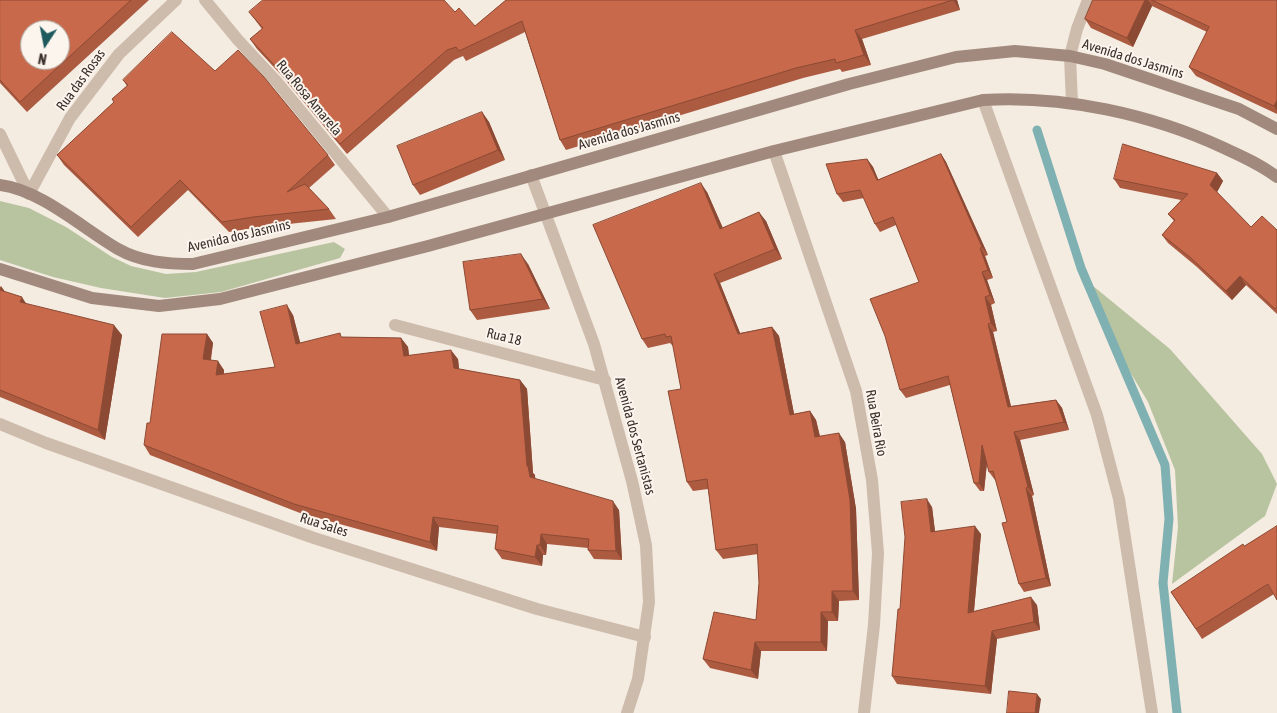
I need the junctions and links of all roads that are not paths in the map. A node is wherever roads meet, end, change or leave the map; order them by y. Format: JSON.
{"nodes":[{"id":1,"x":176,"y":0,"type":"edge"},
{"id":2,"x":205,"y":0,"type":"edge"},
{"id":3,"x":1088,"y":0,"type":"edge"},
{"id":4,"x":1070,"y":56,"type":"junction"},
{"id":5,"x":983,"y":100,"type":"junction"},
{"id":6,"x":1072,"y":103,"type":"junction"},
{"id":7,"x":1277,"y":129,"type":"edge"},
{"id":8,"x":0,"y":134,"type":"edge"},
{"id":9,"x":774,"y":151,"type":"junction"},
{"id":10,"x":532,"y":175,"type":"junction"},
{"id":11,"x":1277,"y":177,"type":"edge"},
{"id":12,"x":0,"y":185,"type":"edge"},
{"id":13,"x":29,"y":194,"type":"junction"},
{"id":14,"x":547,"y":214,"type":"junction"},
{"id":15,"x":388,"y":217,"type":"junction"},
{"id":16,"x":0,"y":270,"type":"edge"},
{"id":17,"x":395,"y":325,"type":"dead end"},
{"id":18,"x":605,"y":380,"type":"junction"},
{"id":19,"x":0,"y":424,"type":"edge"},
{"id":20,"x":645,"y":637,"type":"junction"},
{"id":21,"x":627,"y":713,"type":"edge"},
{"id":22,"x":864,"y":713,"type":"edge"},
{"id":23,"x":1152,"y":713,"type":"edge"}],
"edges":[{"from":1,"to":13,"type":"street","name":"Rua das Rosas"},
{"from":2,"to":15,"type":"street","name":"Rua Rosa Amarela"},
{"from":3,"to":4,"type":"street"},
{"from":4,"to":6,"type":"street"},
{"from":4,"to":7,"type":"main road","name":"Avenida dos Jasmins"},
{"from":4,"to":10,"type":"main road","name":"Avenida dos Jasmins"},
{"from":5,"to":6,"type":"main road"},
{"from":5,"to":9,"type":"main road"},
{"from":5,"to":23,"type":"street"},
{"from":6,"to":11,"type":"main road"},
{"from":8,"to":13,"type":"street"},
{"from":9,"to":14,"type":"main road"},
{"from":9,"to":22,"type":"street","name":"Rua Beira Rio"},
{"from":10,"to":14,"type":"street","name":"Avenida dos Sertanistas"},
{"from":10,"to":15,"type":"main road","name":"Avenida dos Jasmins"},
{"from":12,"to":13,"type":"main road","name":"Avenida dos Jasmins"},
{"from":13,"to":15,"type":"main road","name":"Avenida dos Jasmins"},
{"from":14,"to":16,"type":"main road"},
{"from":14,"to":18,"type":"street","name":"Avenida dos Sertanistas"},
{"from":17,"to":18,"type":"street","name":"Rua 18"},
{"from":18,"to":20,"type":"street","name":"Avenida dos Sertanistas"},
{"from":19,"to":20,"type":"street","name":"Rua Sales"},
{"from":20,"to":21,"type":"street","name":"Avenida dos Sertanistas"}]}
